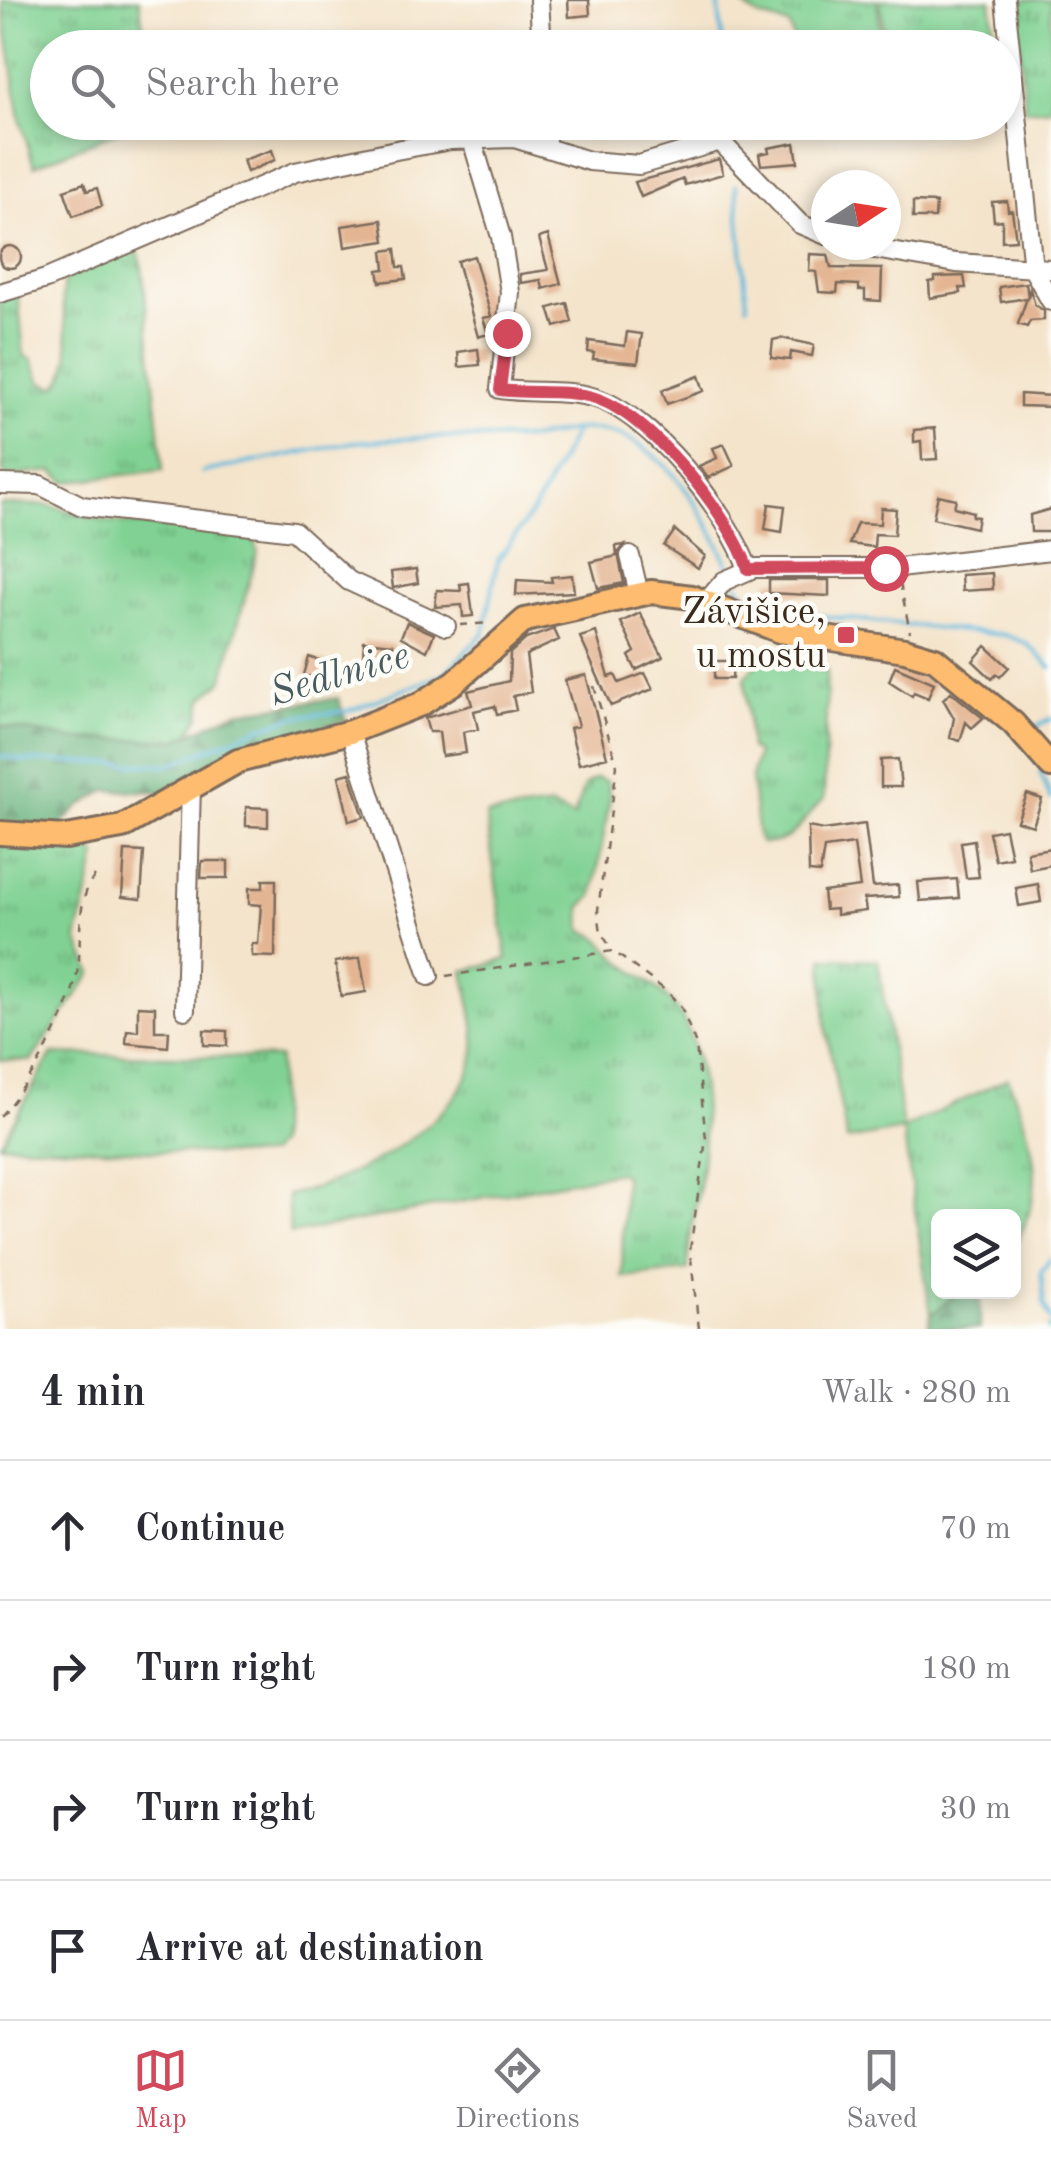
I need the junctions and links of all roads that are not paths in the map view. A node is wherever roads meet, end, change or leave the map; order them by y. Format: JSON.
{"nodes":[{"id":1,"x":539,"y":0,"type":"edge"},
{"id":2,"x":1005,"y":0,"type":"edge"},
{"id":3,"x":541,"y":30,"type":"edge"},
{"id":4,"x":1009,"y":30,"type":"edge"},
{"id":5,"x":1021,"y":116,"type":"edge"},
{"id":6,"x":472,"y":140,"type":"joint"},
{"id":7,"x":522,"y":140,"type":"edge"},
{"id":8,"x":546,"y":140,"type":"edge"},
{"id":9,"x":546,"y":146,"type":"junction"},
{"id":10,"x":811,"y":228,"type":"edge"},
{"id":11,"x":901,"y":255,"type":"edge"},
{"id":12,"x":1042,"y":269,"type":"edge"},
{"id":13,"x":0,"y":293,"type":"edge"},
{"id":14,"x":1051,"y":301,"type":"edge"},
{"id":15,"x":0,"y":484,"type":"edge"},
{"id":16,"x":1051,"y":550,"type":"edge"},
{"id":17,"x":630,"y":556,"type":"dead end"},
{"id":18,"x":745,"y":570,"type":"junction"},
{"id":19,"x":639,"y":594,"type":"junction"},
{"id":20,"x":712,"y":594,"type":"junction"},
{"id":21,"x":446,"y":626,"type":"dead end"},
{"id":22,"x":350,"y":732,"type":"junction"},
{"id":23,"x":1051,"y":766,"type":"edge"},
{"id":24,"x":191,"y":784,"type":"junction"},
{"id":25,"x":0,"y":833,"type":"edge"},
{"id":26,"x":429,"y":976,"type":"road end"},
{"id":27,"x":185,"y":1010,"type":"dead end"}],
"edges":[{"from":1,"to":3,"type":"street"},
{"from":2,"to":4,"type":"street"},
{"from":5,"to":12,"type":"street"},
{"from":6,"to":13,"type":"street"},
{"from":6,"to":18,"type":"street"},
{"from":7,"to":9,"type":"street"},
{"from":8,"to":9,"type":"street"},
{"from":9,"to":10,"type":"street"},
{"from":11,"to":12,"type":"street"},
{"from":12,"to":14,"type":"street"},
{"from":15,"to":21,"type":"street"},
{"from":16,"to":18,"type":"street"},
{"from":17,"to":19,"type":"street"},
{"from":18,"to":20,"type":"street"},
{"from":19,"to":20,"type":"main road"},
{"from":19,"to":22,"type":"main road"},
{"from":20,"to":23,"type":"main road"},
{"from":22,"to":24,"type":"main road"},
{"from":22,"to":26,"type":"street"},
{"from":24,"to":25,"type":"main road"},
{"from":24,"to":27,"type":"street"}]}
